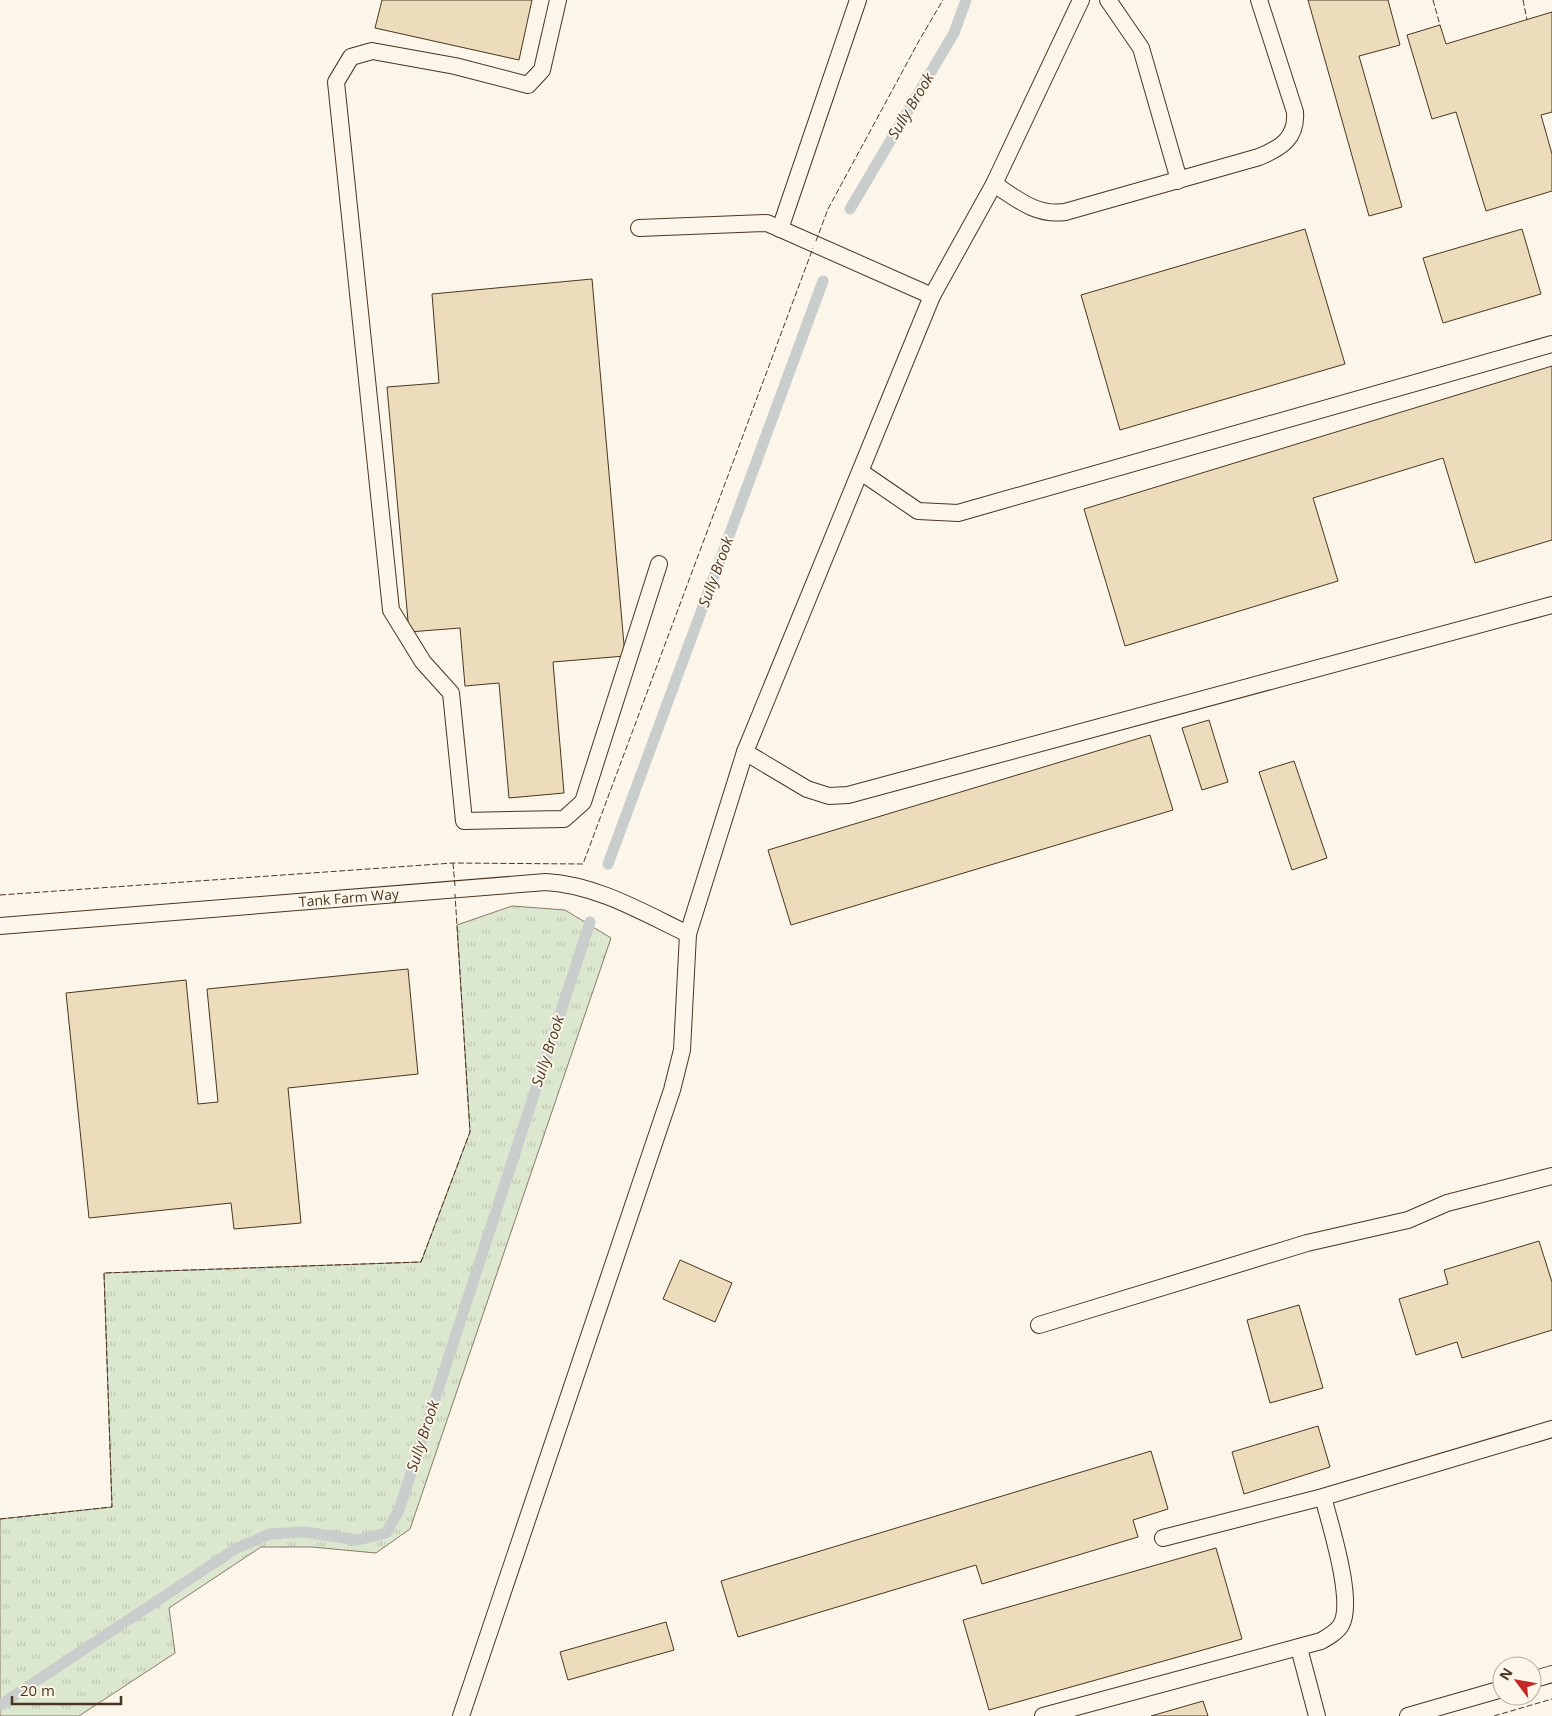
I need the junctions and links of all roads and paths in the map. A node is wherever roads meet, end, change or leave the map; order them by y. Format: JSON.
{"nodes":[{"id":1,"x":558,"y":0,"type":"edge"},
{"id":2,"x":858,"y":0,"type":"edge"},
{"id":3,"x":1081,"y":0,"type":"edge"},
{"id":4,"x":1108,"y":0,"type":"edge"},
{"id":5,"x":1259,"y":0,"type":"edge"},
{"id":6,"x":1177,"y":181,"type":"junction"},
{"id":7,"x":994,"y":184,"type":"junction"},
{"id":8,"x":639,"y":228,"type":"dead end"},
{"id":9,"x":780,"y":229,"type":"junction"},
{"id":10,"x":932,"y":296,"type":"junction"},
{"id":11,"x":1552,"y":344,"type":"edge"},
{"id":12,"x":861,"y":472,"type":"junction"},
{"id":13,"x":659,"y":564,"type":"dead end"},
{"id":14,"x":1552,"y":606,"type":"edge"},
{"id":15,"x":745,"y":752,"type":"junction"},
{"id":16,"x":0,"y":926,"type":"edge"},
{"id":17,"x":688,"y":934,"type":"junction"},
{"id":18,"x":1552,"y":1176,"type":"edge"},
{"id":19,"x":1038,"y":1325,"type":"dead end"},
{"id":20,"x":1552,"y":1429,"type":"edge"},
{"id":21,"x":1323,"y":1497,"type":"junction"},
{"id":22,"x":1164,"y":1538,"type":"dead end"},
{"id":23,"x":1298,"y":1648,"type":"junction"},
{"id":24,"x":1492,"y":1692,"type":"edge"},
{"id":25,"x":461,"y":1716,"type":"edge"},
{"id":26,"x":1043,"y":1716,"type":"edge"},
{"id":27,"x":1317,"y":1716,"type":"edge"},
{"id":28,"x":1408,"y":1716,"type":"edge"}],
"edges":[{"from":1,"to":13,"type":"lane"},
{"from":2,"to":9,"type":"lane"},
{"from":3,"to":7,"type":"lane"},
{"from":4,"to":6,"type":"lane"},
{"from":5,"to":6,"type":"lane"},
{"from":6,"to":7,"type":"lane"},
{"from":7,"to":10,"type":"lane"},
{"from":8,"to":9,"type":"lane"},
{"from":9,"to":10,"type":"lane"},
{"from":10,"to":12,"type":"lane"},
{"from":11,"to":12,"type":"lane"},
{"from":12,"to":15,"type":"lane"},
{"from":14,"to":15,"type":"lane"},
{"from":15,"to":17,"type":"lane"},
{"from":16,"to":17,"type":"lane","name":"Tank Farm Way"},
{"from":17,"to":25,"type":"lane"},
{"from":18,"to":19,"type":"lane"},
{"from":20,"to":21,"type":"lane"},
{"from":21,"to":22,"type":"lane"},
{"from":21,"to":23,"type":"lane"},
{"from":23,"to":26,"type":"lane"},
{"from":23,"to":27,"type":"lane"},
{"from":24,"to":28,"type":"lane"}]}
